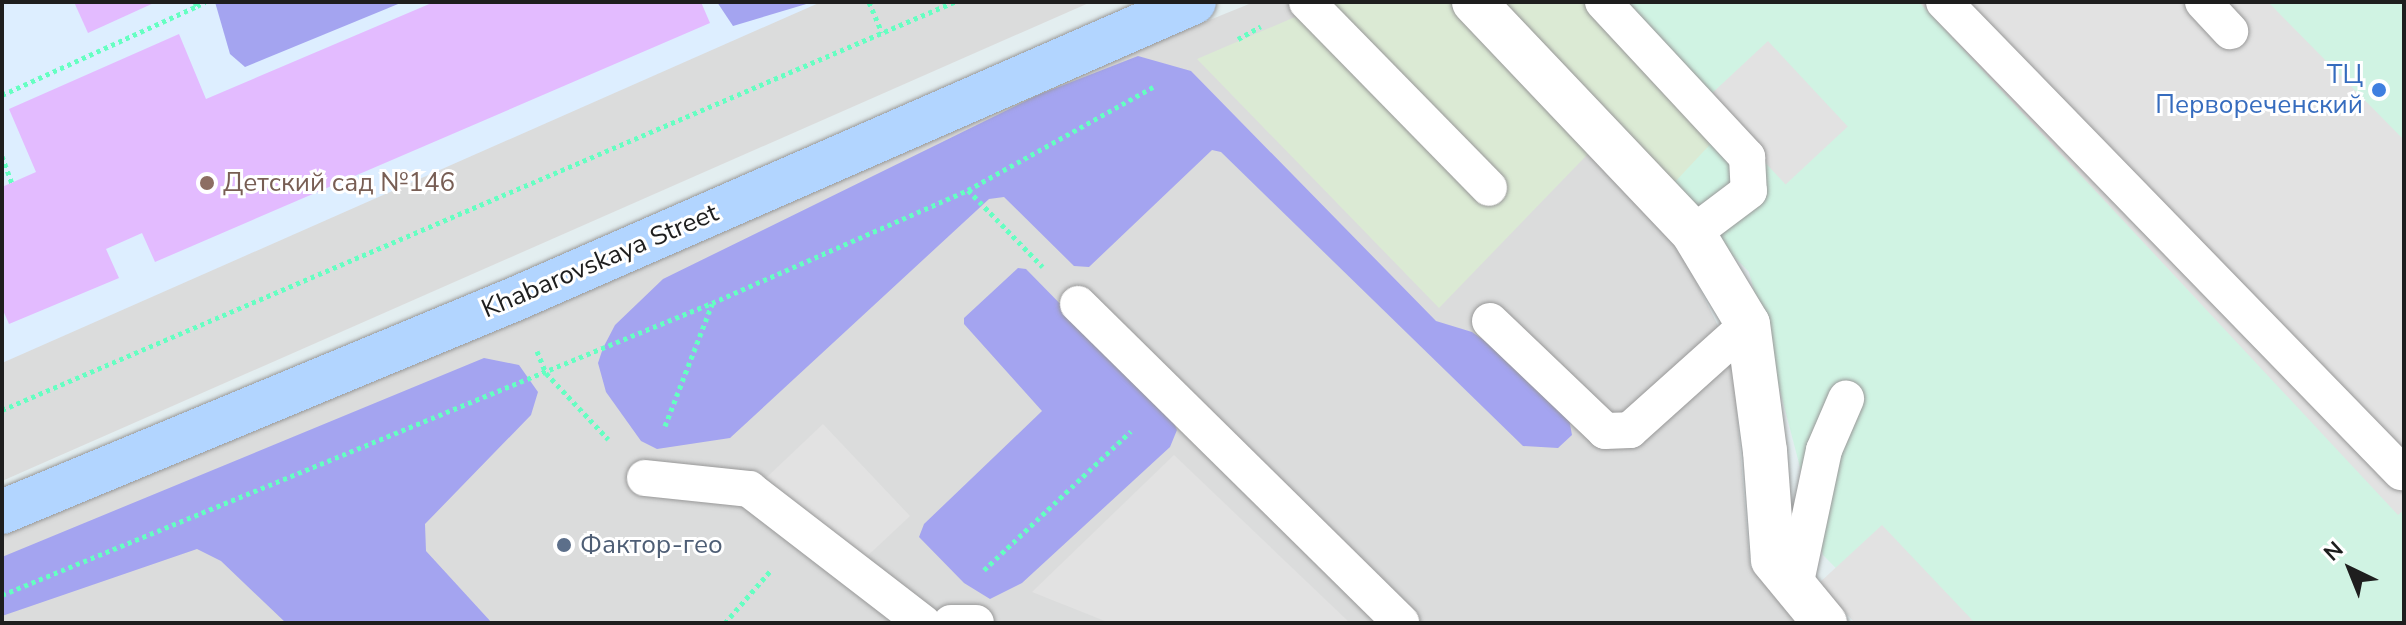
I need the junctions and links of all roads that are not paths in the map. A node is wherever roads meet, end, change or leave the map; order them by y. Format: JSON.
{"nodes":[{"id":1,"x":1194,"y":2,"type":"edge"},
{"id":2,"x":1307,"y":2,"type":"edge"},
{"id":3,"x":1474,"y":2,"type":"edge"},
{"id":4,"x":1603,"y":2,"type":"edge"},
{"id":5,"x":1944,"y":2,"type":"edge"},
{"id":6,"x":2203,"y":2,"type":"edge"},
{"id":7,"x":2230,"y":31,"type":"dead end"},
{"id":8,"x":1489,"y":188,"type":"dead end"},
{"id":9,"x":1693,"y":233,"type":"junction"},
{"id":10,"x":1078,"y":304,"type":"dead end"},
{"id":11,"x":1490,"y":321,"type":"dead end"},
{"id":12,"x":1748,"y":324,"type":"junction"},
{"id":13,"x":1846,"y":399,"type":"dead end"},
{"id":14,"x":2401,"y":472,"type":"dead end"},
{"id":15,"x":645,"y":478,"type":"road end"},
{"id":16,"x":2,"y":512,"type":"edge"},
{"id":17,"x":1794,"y":591,"type":"junction"},
{"id":18,"x":923,"y":623,"type":"edge"},
{"id":19,"x":951,"y":623,"type":"edge"},
{"id":20,"x":976,"y":623,"type":"edge"},
{"id":21,"x":1401,"y":623,"type":"edge"},
{"id":22,"x":1825,"y":623,"type":"edge"}],
"edges":[{"from":1,"to":16,"type":"main road","name":"Khabarovskaya Street"},
{"from":2,"to":8,"type":"lane"},
{"from":3,"to":9,"type":"street"},
{"from":4,"to":9,"type":"lane"},
{"from":5,"to":14,"type":"lane"},
{"from":6,"to":7,"type":"lane"},
{"from":9,"to":12,"type":"street"},
{"from":10,"to":21,"type":"lane"},
{"from":11,"to":12,"type":"lane"},
{"from":12,"to":17,"type":"street"},
{"from":13,"to":17,"type":"lane"},
{"from":15,"to":18,"type":"lane"},
{"from":17,"to":22,"type":"street"},
{"from":19,"to":20,"type":"lane"}]}
